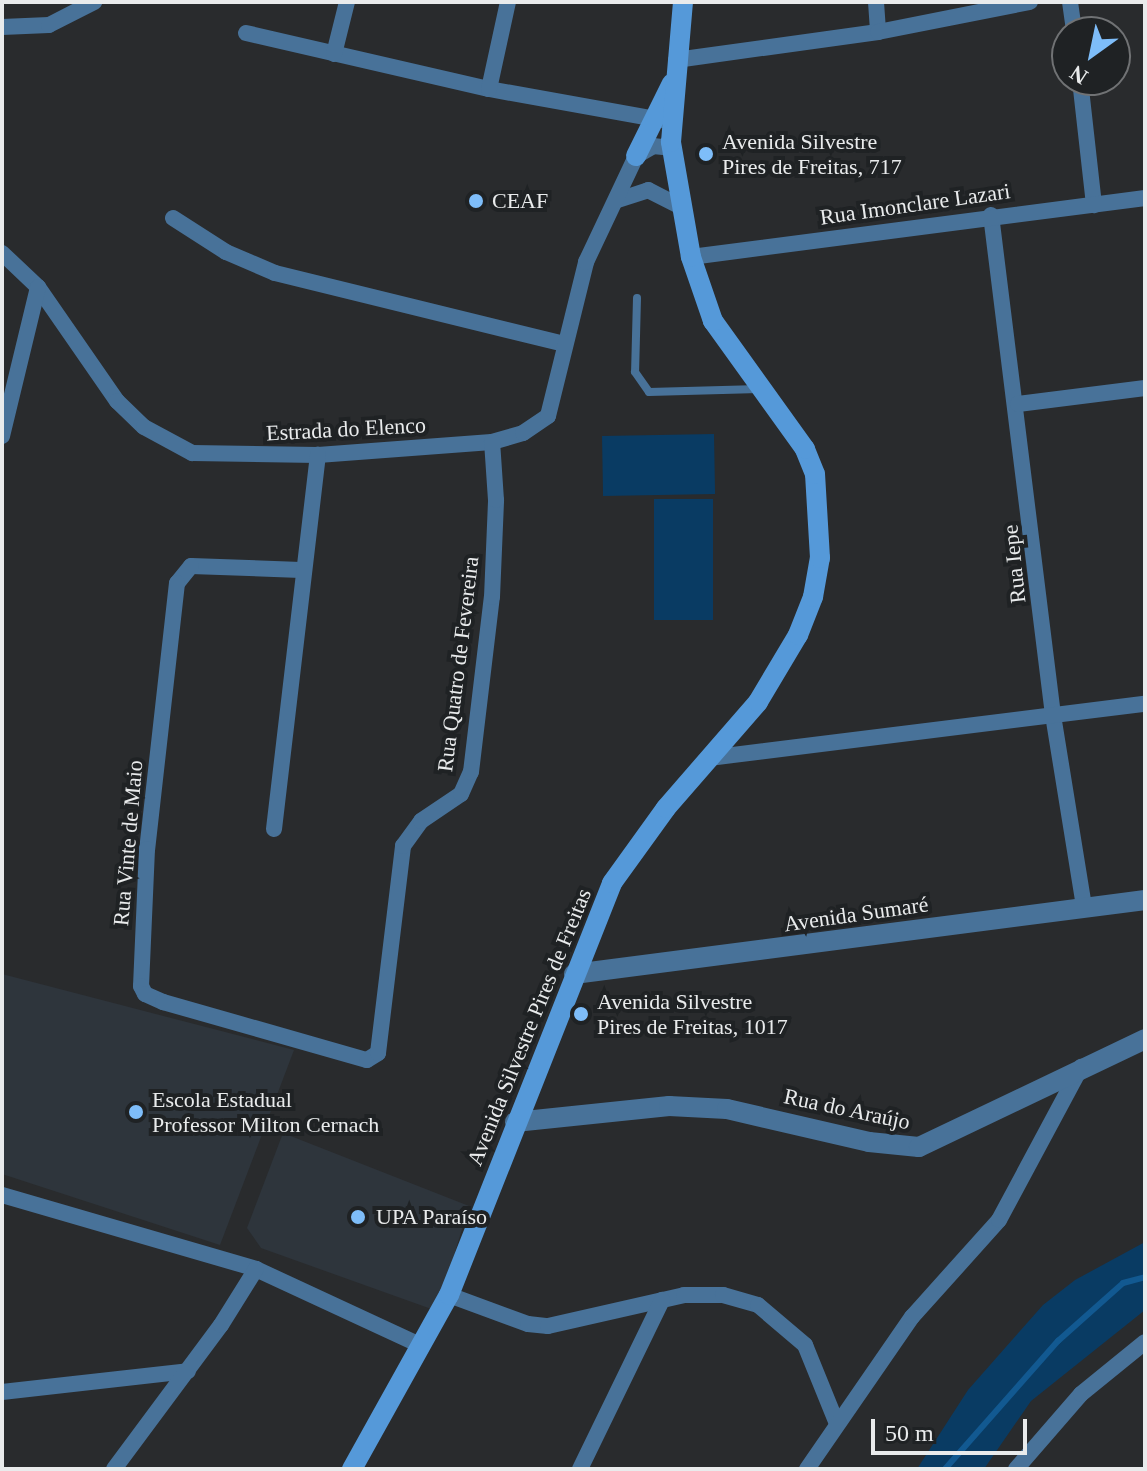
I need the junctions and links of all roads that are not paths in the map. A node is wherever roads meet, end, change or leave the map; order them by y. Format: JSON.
{"nodes":[{"id":1,"x":94,"y":2,"type":"edge"},
{"id":2,"x":347,"y":2,"type":"edge"},
{"id":3,"x":508,"y":2,"type":"edge"},
{"id":4,"x":683,"y":2,"type":"edge"},
{"id":5,"x":876,"y":2,"type":"edge"},
{"id":6,"x":1030,"y":2,"type":"edge"},
{"id":7,"x":2,"y":27,"type":"edge"},
{"id":8,"x":878,"y":32,"type":"junction"},
{"id":9,"x":246,"y":33,"type":"dead end"},
{"id":10,"x":334,"y":54,"type":"junction"},
{"id":11,"x":675,"y":70,"type":"junction"},
{"id":12,"x":489,"y":89,"type":"junction"},
{"id":13,"x":1082,"y":96,"type":"edge"},
{"id":14,"x":662,"y":120,"type":"junction"},
{"id":15,"x":671,"y":148,"type":"junction"},
{"id":16,"x":636,"y":156,"type":"junction"},
{"id":17,"x":1145,"y":198,"type":"edge"},
{"id":18,"x":618,"y":200,"type":"junction"},
{"id":19,"x":1094,"y":205,"type":"junction"},
{"id":20,"x":680,"y":206,"type":"junction"},
{"id":21,"x":991,"y":215,"type":"junction"},
{"id":22,"x":173,"y":218,"type":"dead end"},
{"id":23,"x":2,"y":253,"type":"edge"},
{"id":24,"x":691,"y":257,"type":"junction"},
{"id":25,"x":38,"y":287,"type":"junction"},
{"id":26,"x":637,"y":298,"type":"dead end"},
{"id":27,"x":563,"y":344,"type":"junction"},
{"id":28,"x":1145,"y":388,"type":"edge"},
{"id":29,"x":760,"y":389,"type":"junction"},
{"id":30,"x":1018,"y":404,"type":"junction"},
{"id":31,"x":2,"y":436,"type":"edge"},
{"id":32,"x":492,"y":442,"type":"junction"},
{"id":33,"x":318,"y":455,"type":"junction"},
{"id":34,"x":301,"y":570,"type":"junction"},
{"id":35,"x":1145,"y":704,"type":"edge"},
{"id":36,"x":1053,"y":715,"type":"junction"},
{"id":37,"x":709,"y":758,"type":"junction"},
{"id":38,"x":274,"y":829,"type":"dead end"},
{"id":39,"x":1145,"y":900,"type":"edge"},
{"id":40,"x":1084,"y":907,"type":"junction"},
{"id":41,"x":574,"y":974,"type":"junction"},
{"id":42,"x":1145,"y":1039,"type":"edge"},
{"id":43,"x":378,"y":1053,"type":"joint"},
{"id":44,"x":1081,"y":1067,"type":"junction"},
{"id":45,"x":515,"y":1122,"type":"junction"},
{"id":46,"x":2,"y":1195,"type":"edge"},
{"id":47,"x":256,"y":1269,"type":"junction"},
{"id":48,"x":449,"y":1295,"type":"junction"},
{"id":49,"x":662,"y":1300,"type":"junction"},
{"id":50,"x":1145,"y":1342,"type":"edge"},
{"id":51,"x":422,"y":1346,"type":"junction"},
{"id":52,"x":188,"y":1371,"type":"junction"},
{"id":53,"x":2,"y":1392,"type":"edge"},
{"id":54,"x":837,"y":1424,"type":"junction"},
{"id":55,"x":114,"y":1469,"type":"edge"},
{"id":56,"x":352,"y":1469,"type":"edge"},
{"id":57,"x":580,"y":1469,"type":"edge"},
{"id":58,"x":807,"y":1469,"type":"edge"},
{"id":59,"x":1017,"y":1469,"type":"edge"}],
"edges":[{"from":1,"to":7,"type":"street"},
{"from":2,"to":10,"type":"street"},
{"from":3,"to":12,"type":"street"},
{"from":4,"to":11,"type":"main road"},
{"from":5,"to":8,"type":"street"},
{"from":6,"to":8,"type":"street"},
{"from":8,"to":11,"type":"street"},
{"from":9,"to":10,"type":"street"},
{"from":10,"to":12,"type":"street"},
{"from":11,"to":14,"type":"main road"},
{"from":12,"to":14,"type":"street"},
{"from":13,"to":19,"type":"street"},
{"from":14,"to":15,"type":"main road","name":"Avenida Silvestre Pires de Freitas"},
{"from":14,"to":16,"type":"main road"},
{"from":15,"to":16,"type":"street"},
{"from":15,"to":20,"type":"main road","name":"Avenida Silvestre Pires de Freitas"},
{"from":16,"to":18,"type":"street","name":"Estrada do Elenco"},
{"from":17,"to":19,"type":"street","name":"Rua Imonclare Lazari"},
{"from":18,"to":20,"type":"street"},
{"from":18,"to":27,"type":"street","name":"Estrada do Elenco"},
{"from":19,"to":21,"type":"street","name":"Rua Imonclare Lazari"},
{"from":20,"to":24,"type":"main road","name":"Avenida Silvestre Pires de Freitas"},
{"from":21,"to":24,"type":"street","name":"Rua Imonclare Lazari"},
{"from":21,"to":30,"type":"street","name":"Rua Iepe"},
{"from":22,"to":27,"type":"street"},
{"from":23,"to":25,"type":"street","name":"Estrada do Elenco"},
{"from":24,"to":29,"type":"main road","name":"Avenida Silvestre Pires de Freitas"},
{"from":25,"to":31,"type":"street"},
{"from":25,"to":33,"type":"street","name":"Estrada do Elenco"},
{"from":26,"to":29,"type":"lane"},
{"from":27,"to":32,"type":"street","name":"Estrada do Elenco"},
{"from":28,"to":30,"type":"street"},
{"from":29,"to":37,"type":"main road","name":"Avenida Silvestre Pires de Freitas"},
{"from":30,"to":36,"type":"street","name":"Rua Iepe"},
{"from":32,"to":33,"type":"street","name":"Estrada do Elenco"},
{"from":32,"to":43,"type":"street","name":"Rua Quatro de Fevereira"},
{"from":33,"to":34,"type":"street"},
{"from":34,"to":38,"type":"street"},
{"from":34,"to":43,"type":"street","name":"Rua Vinte de Maio"},
{"from":35,"to":36,"type":"street"},
{"from":36,"to":37,"type":"street"},
{"from":36,"to":40,"type":"street","name":"Rua Iepe"},
{"from":37,"to":41,"type":"main road","name":"Avenida Silvestre Pires de Freitas"},
{"from":39,"to":40,"type":"street","name":"Avenida Sumaré"},
{"from":40,"to":41,"type":"street","name":"Avenida Sumaré"},
{"from":41,"to":45,"type":"main road","name":"Avenida Silvestre Pires de Freitas"},
{"from":42,"to":44,"type":"street","name":"Rua do Araújo"},
{"from":44,"to":45,"type":"street","name":"Rua do Araújo"},
{"from":44,"to":54,"type":"street"},
{"from":45,"to":48,"type":"main road","name":"Avenida Silvestre Pires de Freitas"},
{"from":46,"to":47,"type":"street"},
{"from":47,"to":51,"type":"street"},
{"from":47,"to":52,"type":"street"},
{"from":48,"to":49,"type":"street"},
{"from":48,"to":51,"type":"main road","name":"Avenida Silvestre Pires de Freitas"},
{"from":49,"to":54,"type":"street"},
{"from":49,"to":57,"type":"street"},
{"from":50,"to":59,"type":"street"},
{"from":51,"to":56,"type":"main road","name":"Avenida Silvestre Pires de Freitas"},
{"from":52,"to":53,"type":"street"},
{"from":52,"to":55,"type":"street"},
{"from":54,"to":58,"type":"street"}]}
